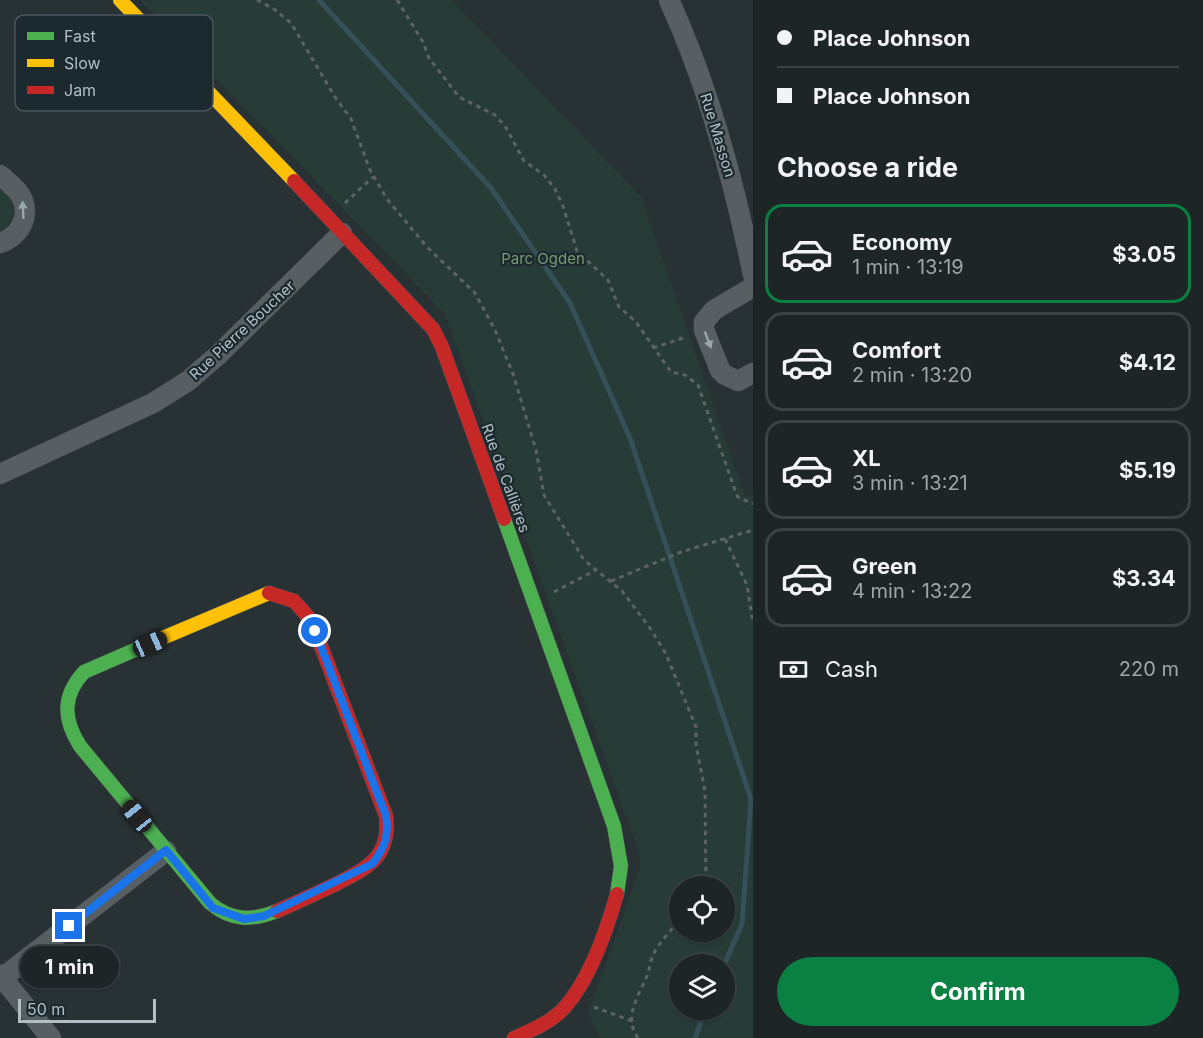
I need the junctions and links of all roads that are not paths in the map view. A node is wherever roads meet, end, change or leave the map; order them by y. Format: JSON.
{"nodes":[{"id":1,"x":120,"y":0,"type":"edge"},
{"id":2,"x":669,"y":0,"type":"edge"},
{"id":3,"x":134,"y":15,"type":"edge"},
{"id":4,"x":213,"y":98,"type":"edge"},
{"id":5,"x":0,"y":175,"type":"edge"},
{"id":6,"x":335,"y":226,"type":"junction"},
{"id":7,"x":0,"y":243,"type":"edge"},
{"id":8,"x":753,"y":274,"type":"edge"},
{"id":9,"x":753,"y":287,"type":"edge"},
{"id":10,"x":753,"y":373,"type":"edge"},
{"id":11,"x":0,"y":474,"type":"edge"},
{"id":12,"x":166,"y":850,"type":"junction"},
{"id":13,"x":1,"y":977,"type":"edge"},
{"id":14,"x":51,"y":1038,"type":"edge"},
{"id":15,"x":514,"y":1038,"type":"edge"}],
"edges":[{"from":1,"to":3,"type":"street","name":"Rue de Callières"},
{"from":2,"to":8,"type":"street","name":"Rue Masson"},
{"from":4,"to":6,"type":"street","name":"Rue de Callières"},
{"from":7,"to":5,"type":"street","one_way":true},
{"from":6,"to":11,"type":"street","name":"Rue Pierre Boucher"},
{"from":6,"to":15,"type":"street","name":"Rue de Callières"},
{"from":9,"to":10,"type":"street","one_way":true},
{"from":12,"to":12,"type":"street"},
{"from":12,"to":13,"type":"street"},
{"from":13,"to":14,"type":"street"}]}
